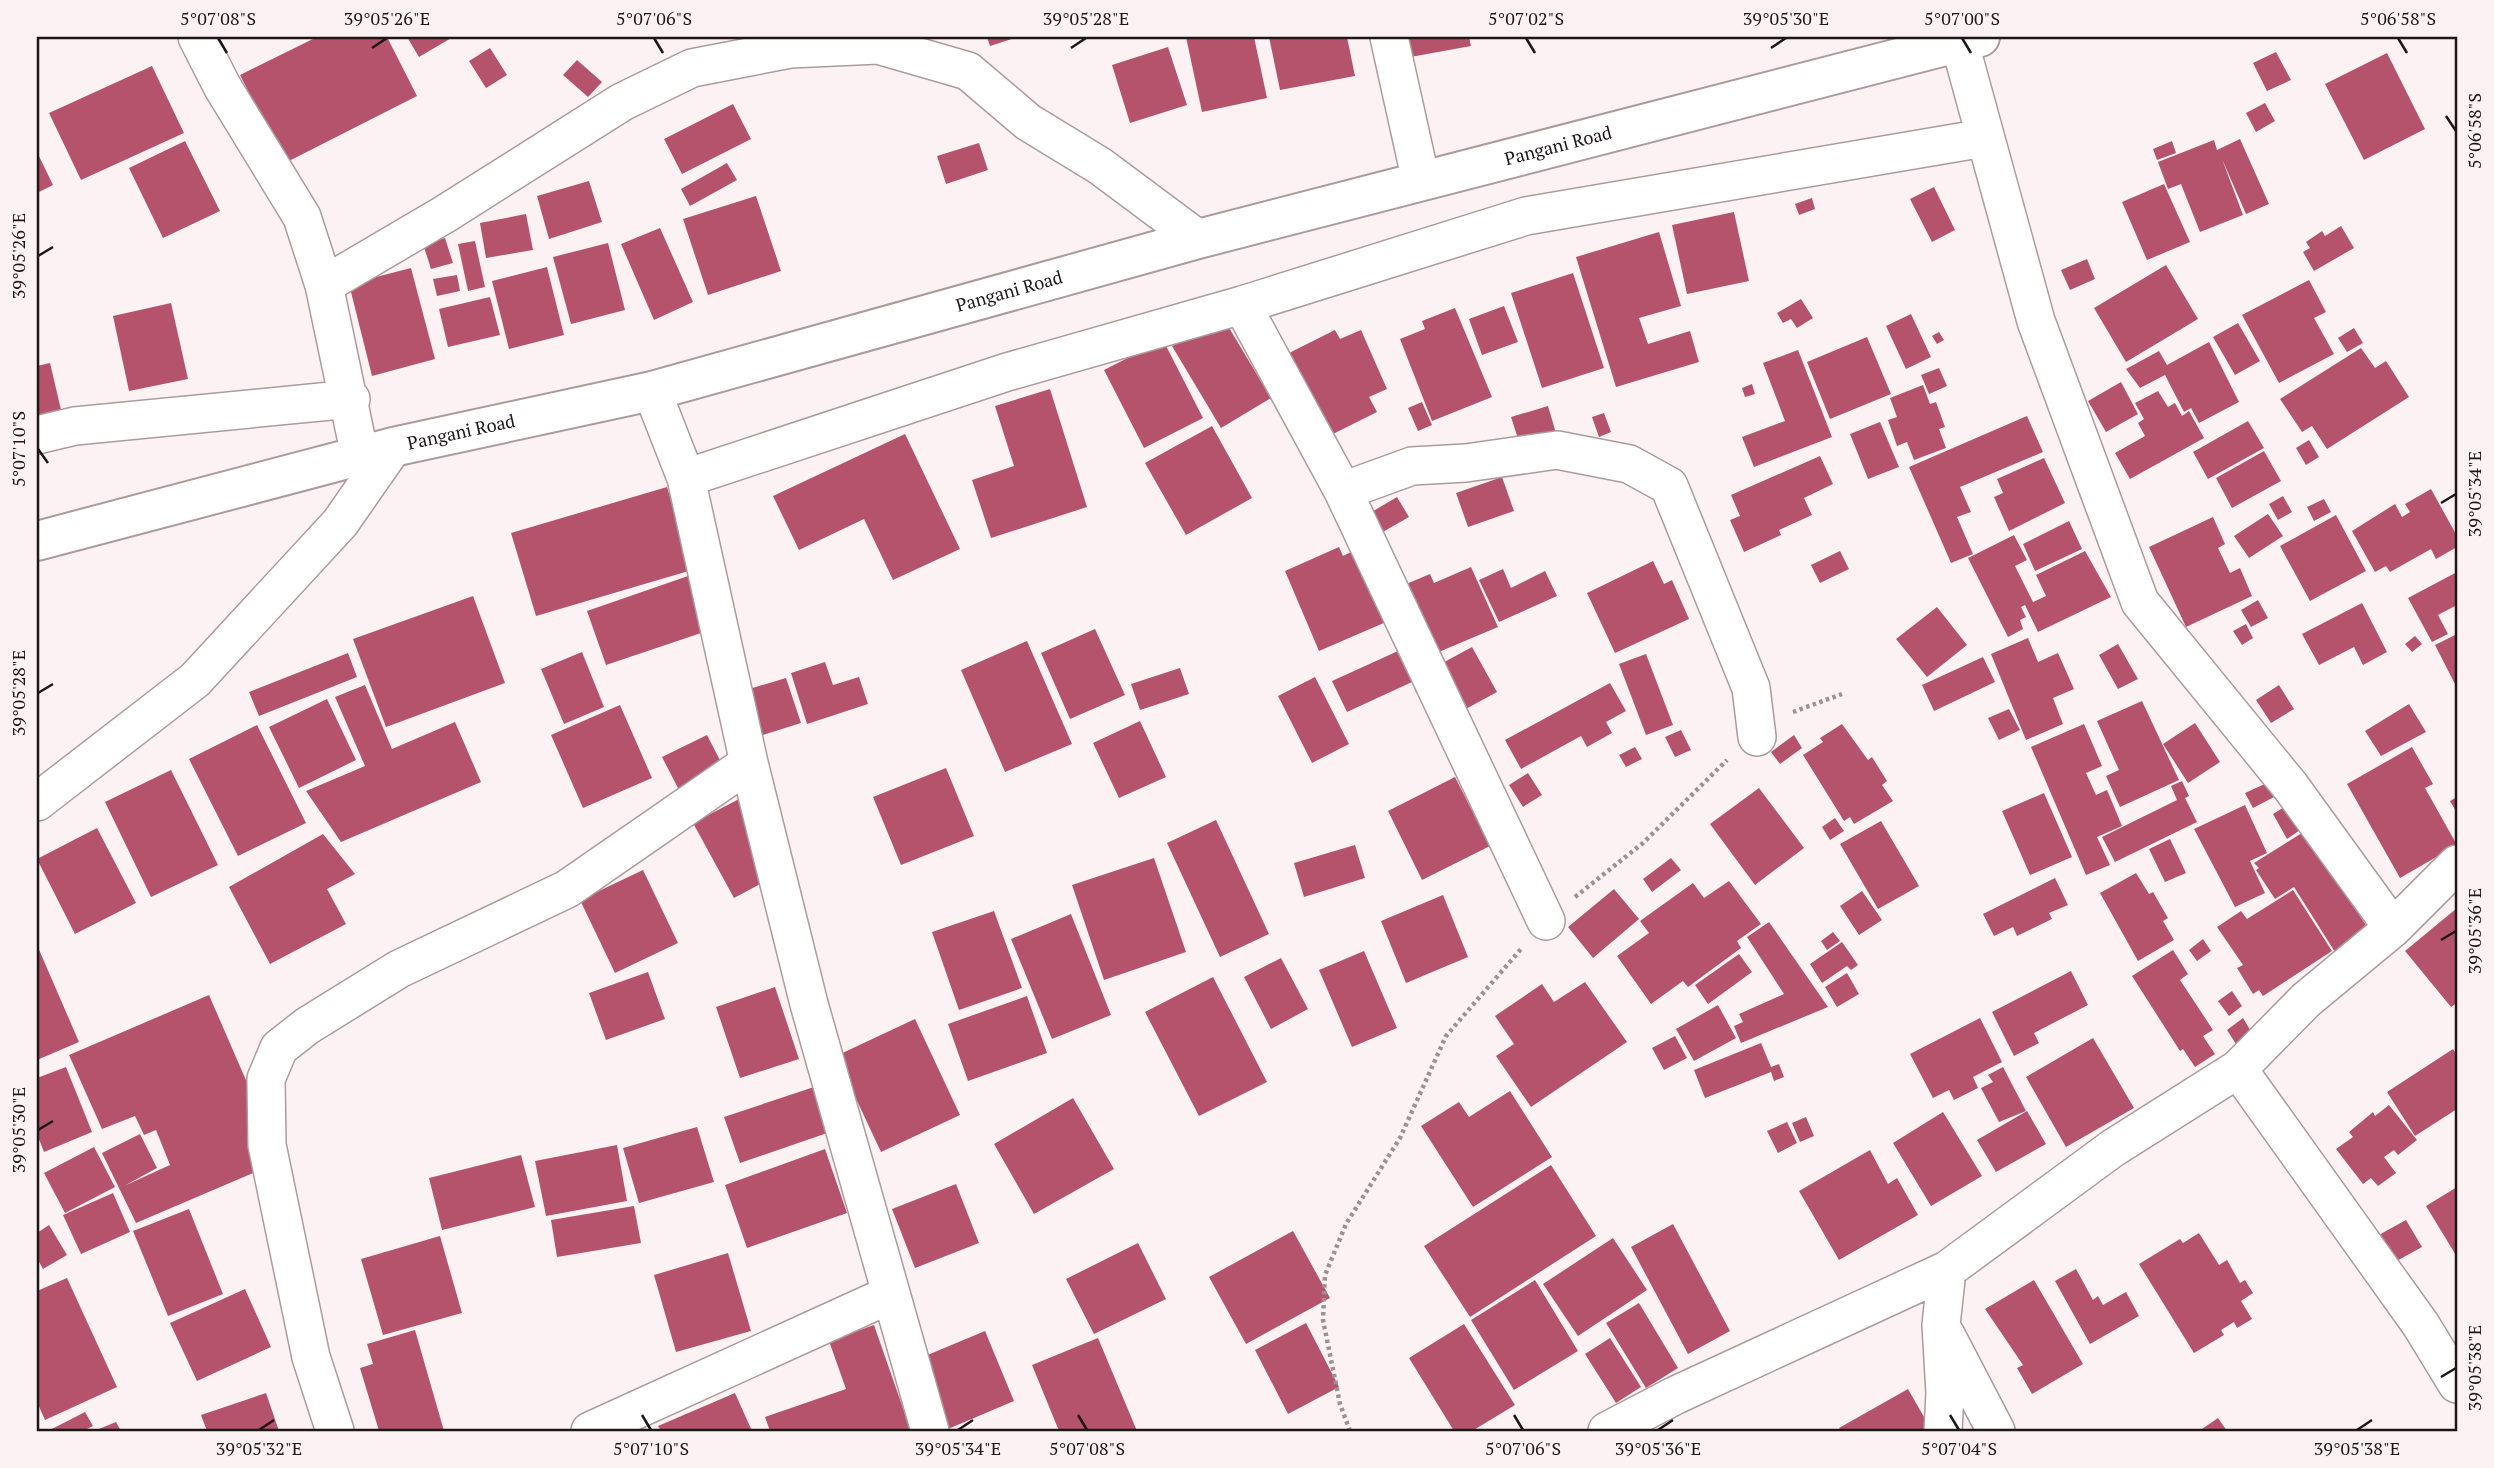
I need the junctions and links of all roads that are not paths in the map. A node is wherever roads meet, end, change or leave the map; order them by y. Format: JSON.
{"nodes":[{"id":1,"x":197,"y":37,"type":"edge"},
{"id":2,"x":1389,"y":37,"type":"edge"},
{"id":3,"x":1966,"y":38,"type":"edge"},
{"id":4,"x":1984,"y":138,"type":"junction"},
{"id":5,"x":1421,"y":181,"type":"junction"},
{"id":6,"x":1198,"y":239,"type":"junction"},
{"id":7,"x":324,"y":285,"type":"junction"},
{"id":8,"x":1242,"y":304,"type":"junction"},
{"id":9,"x":652,"y":391,"type":"junction"},
{"id":10,"x":351,"y":399,"type":"junction"},
{"id":11,"x":37,"y":435,"type":"edge"},
{"id":12,"x":377,"y":452,"type":"junction"},
{"id":13,"x":686,"y":478,"type":"junction"},
{"id":14,"x":1343,"y":491,"type":"junction"},
{"id":15,"x":37,"y":541,"type":"edge"},
{"id":16,"x":1757,"y":737,"type":"road end"},
{"id":17,"x":749,"y":763,"type":"junction"},
{"id":18,"x":37,"y":802,"type":"edge"},
{"id":19,"x":2457,"y":864,"type":"edge"},
{"id":20,"x":1546,"y":921,"type":"road end"},
{"id":21,"x":2393,"y":928,"type":"junction"},
{"id":22,"x":2238,"y":1069,"type":"junction"},
{"id":23,"x":1947,"y":1270,"type":"junction"},
{"id":24,"x":889,"y":1295,"type":"junction"},
{"id":25,"x":1941,"y":1325,"type":"junction"},
{"id":26,"x":2457,"y":1384,"type":"edge"},
{"id":27,"x":335,"y":1431,"type":"edge"},
{"id":28,"x":590,"y":1431,"type":"edge"},
{"id":29,"x":930,"y":1431,"type":"edge"},
{"id":30,"x":1607,"y":1431,"type":"edge"},
{"id":31,"x":1943,"y":1431,"type":"edge"},
{"id":32,"x":1996,"y":1431,"type":"edge"}],
"edges":[{"from":1,"to":7,"type":"street"},
{"from":2,"to":5,"type":"street"},
{"from":3,"to":4,"type":"street"},
{"from":3,"to":5,"type":"main road","name":"Pangani Road"},
{"from":4,"to":8,"type":"street"},
{"from":4,"to":21,"type":"street"},
{"from":5,"to":6,"type":"main road","name":"Pangani Road"},
{"from":6,"to":7,"type":"street"},
{"from":6,"to":9,"type":"main road","name":"Pangani Road"},
{"from":7,"to":10,"type":"street"},
{"from":8,"to":13,"type":"street"},
{"from":8,"to":14,"type":"street"},
{"from":9,"to":12,"type":"main road","name":"Pangani Road"},
{"from":9,"to":13,"type":"street"},
{"from":10,"to":11,"type":"street"},
{"from":10,"to":12,"type":"street"},
{"from":12,"to":15,"type":"main road","name":"Pangani Road"},
{"from":12,"to":18,"type":"street"},
{"from":13,"to":17,"type":"street"},
{"from":14,"to":16,"type":"street"},
{"from":14,"to":20,"type":"street"},
{"from":17,"to":24,"type":"street"},
{"from":17,"to":27,"type":"street"},
{"from":19,"to":21,"type":"street"},
{"from":21,"to":22,"type":"street"},
{"from":22,"to":23,"type":"street"},
{"from":22,"to":26,"type":"street"},
{"from":23,"to":25,"type":"street"},
{"from":23,"to":30,"type":"street"},
{"from":24,"to":28,"type":"street"},
{"from":24,"to":29,"type":"street"},
{"from":25,"to":31,"type":"street"},
{"from":25,"to":32,"type":"street"}]}
